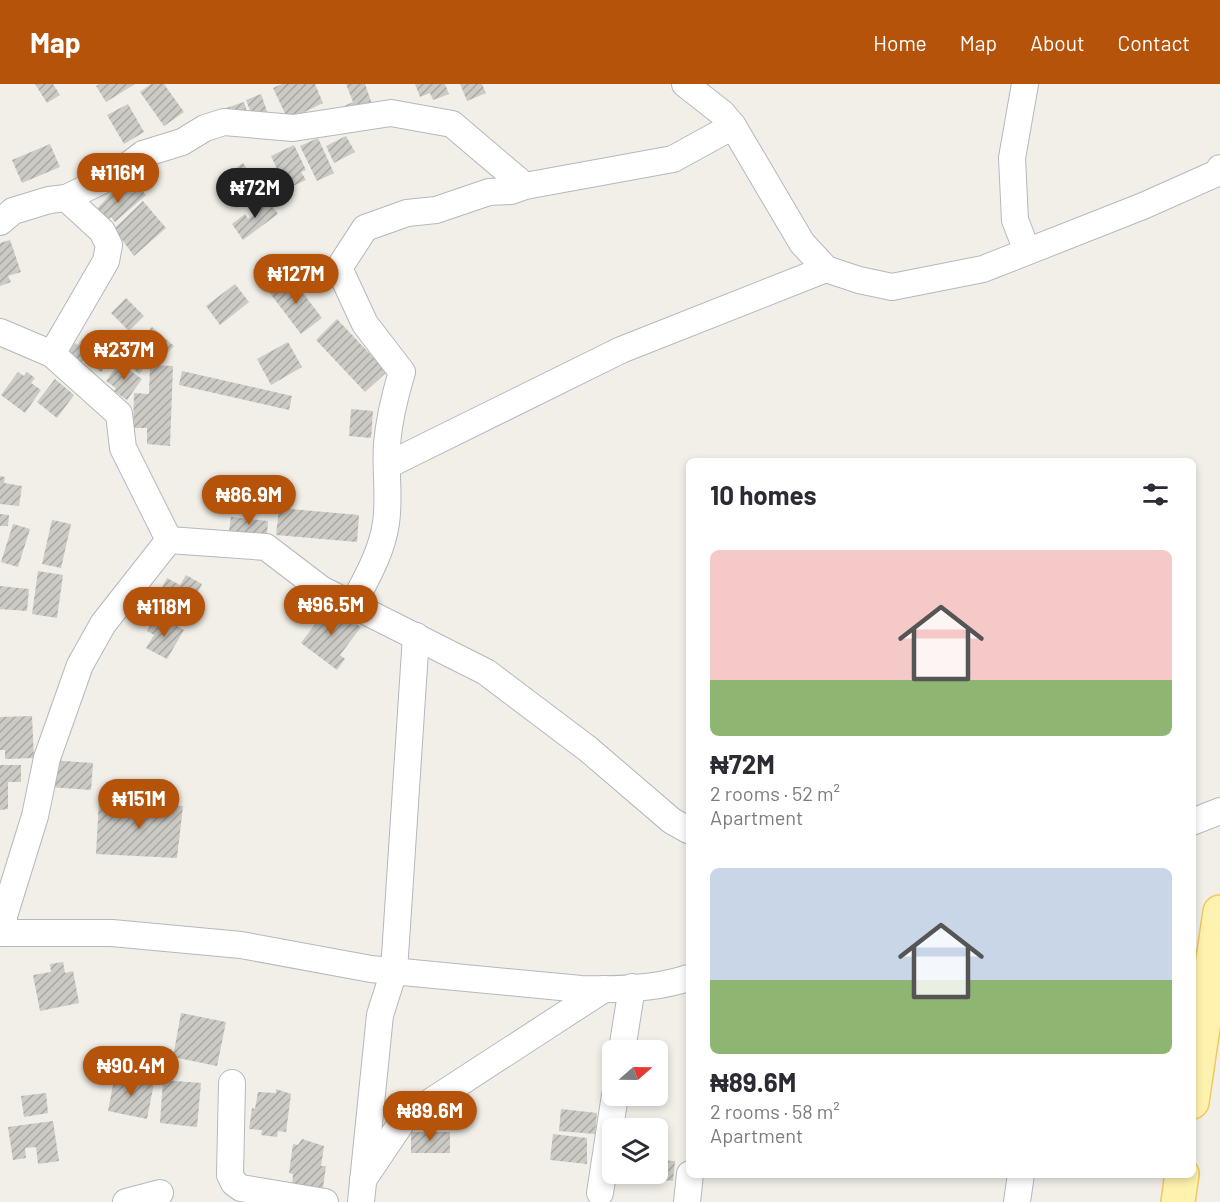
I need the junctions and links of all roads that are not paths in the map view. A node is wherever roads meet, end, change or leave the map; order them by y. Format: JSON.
{"nodes":[{"id":1,"x":686,"y":84,"type":"edge"},
{"id":2,"x":1025,"y":84,"type":"edge"},
{"id":3,"x":733,"y":126,"type":"junction"},
{"id":4,"x":1220,"y":168,"type":"edge"},
{"id":5,"x":525,"y":186,"type":"junction"},
{"id":6,"x":66,"y":198,"type":"junction"},
{"id":7,"x":0,"y":222,"type":"edge"},
{"id":8,"x":1027,"y":251,"type":"junction"},
{"id":9,"x":826,"y":269,"type":"junction"},
{"id":10,"x":0,"y":332,"type":"edge"},
{"id":11,"x":52,"y":354,"type":"junction"},
{"id":12,"x":388,"y":465,"type":"junction"},
{"id":13,"x":169,"y":540,"type":"junction"},
{"id":14,"x":353,"y":604,"type":"junction"},
{"id":15,"x":416,"y":636,"type":"junction"},
{"id":16,"x":1220,"y":811,"type":"edge"},
{"id":17,"x":1196,"y":820,"type":"edge"},
{"id":18,"x":686,"y":829,"type":"edge"},
{"id":19,"x":1220,"y":912,"type":"edge"},
{"id":20,"x":2,"y":933,"type":"edge"},
{"id":21,"x":394,"y":971,"type":"junction"},
{"id":22,"x":686,"y":979,"type":"edge"},
{"id":23,"x":632,"y":987,"type":"junction"},
{"id":24,"x":604,"y":990,"type":"junction"},
{"id":25,"x":624,"y":1040,"type":"edge"},
{"id":26,"x":1196,"y":1075,"type":"edge"},
{"id":27,"x":232,"y":1083,"type":"dead end"},
{"id":28,"x":613,"y":1106,"type":"edge"},
{"id":29,"x":690,"y":1178,"type":"edge"},
{"id":30,"x":1020,"y":1178,"type":"edge"},
{"id":31,"x":1181,"y":1178,"type":"edge"},
{"id":32,"x":362,"y":1191,"type":"edge"},
{"id":33,"x":160,"y":1193,"type":"dead end"},
{"id":34,"x":600,"y":1193,"type":"dead end"},
{"id":35,"x":126,"y":1202,"type":"edge"},
{"id":36,"x":325,"y":1202,"type":"edge"},
{"id":37,"x":687,"y":1202,"type":"edge"},
{"id":38,"x":1017,"y":1202,"type":"edge"},
{"id":39,"x":1178,"y":1202,"type":"edge"}],
"edges":[{"from":1,"to":3,"type":"street"},
{"from":2,"to":8,"type":"street"},
{"from":3,"to":5,"type":"street"},
{"from":3,"to":9,"type":"street"},
{"from":4,"to":8,"type":"street"},
{"from":5,"to":6,"type":"street"},
{"from":5,"to":12,"type":"street"},
{"from":6,"to":7,"type":"street"},
{"from":6,"to":11,"type":"street"},
{"from":8,"to":9,"type":"street"},
{"from":9,"to":12,"type":"street"},
{"from":10,"to":11,"type":"street"},
{"from":11,"to":13,"type":"street"},
{"from":12,"to":14,"type":"street"},
{"from":13,"to":14,"type":"street"},
{"from":13,"to":20,"type":"street"},
{"from":14,"to":15,"type":"street"},
{"from":15,"to":18,"type":"street"},
{"from":15,"to":21,"type":"street"},
{"from":16,"to":17,"type":"street"},
{"from":19,"to":26,"type":"main road"},
{"from":20,"to":21,"type":"street"},
{"from":21,"to":24,"type":"street"},
{"from":21,"to":32,"type":"street"},
{"from":22,"to":23,"type":"street"},
{"from":23,"to":24,"type":"street"},
{"from":23,"to":25,"type":"street"},
{"from":24,"to":32,"type":"street"},
{"from":27,"to":36,"type":"street"},
{"from":28,"to":34,"type":"street"},
{"from":29,"to":37,"type":"street"},
{"from":30,"to":38,"type":"street"},
{"from":31,"to":39,"type":"main road"},
{"from":33,"to":35,"type":"street"}]}
